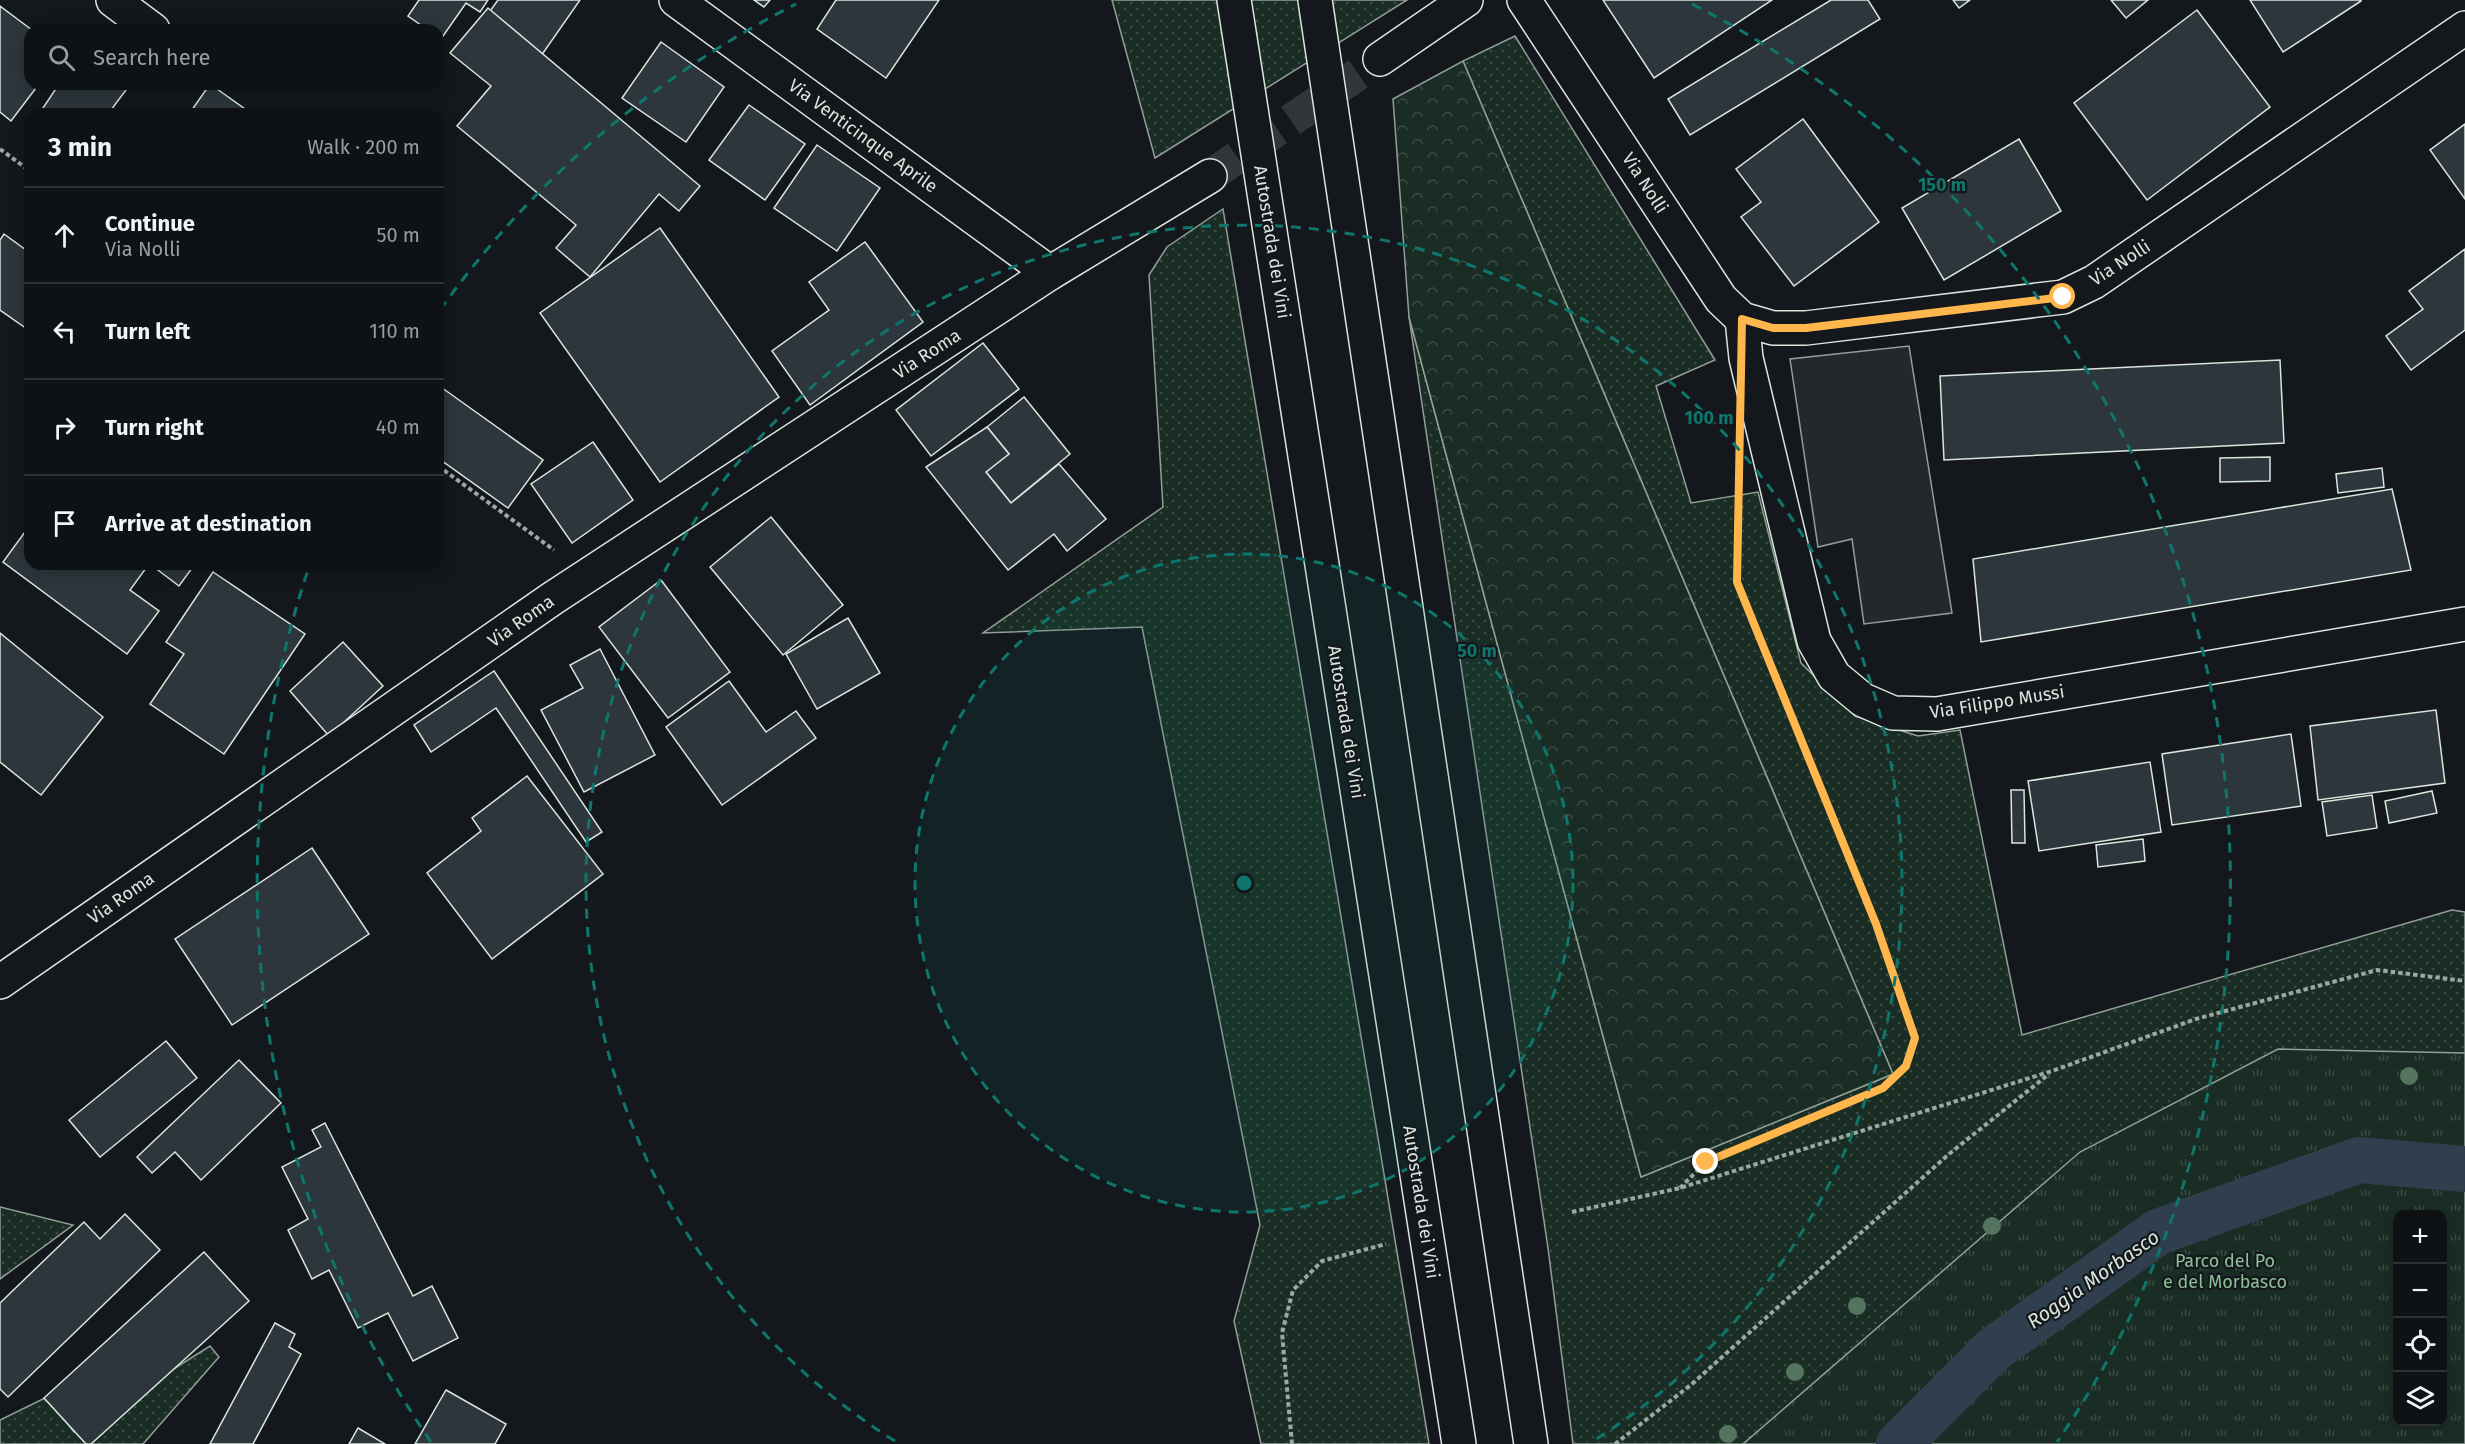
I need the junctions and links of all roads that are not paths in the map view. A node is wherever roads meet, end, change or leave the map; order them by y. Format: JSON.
{"nodes":[{"id":1,"x":113,"y":0,"type":"edge"},
{"id":2,"x":676,"y":0,"type":"edge"},
{"id":3,"x":1234,"y":0,"type":"edge"},
{"id":4,"x":1314,"y":0,"type":"edge"},
{"id":5,"x":1466,"y":0,"type":"edge"},
{"id":6,"x":1524,"y":0,"type":"edge"},
{"id":7,"x":145,"y":24,"type":"edge"},
{"id":8,"x":2465,"y":28,"type":"edge"},
{"id":9,"x":1380,"y":59,"type":"tunnel mouth"},
{"id":10,"x":1210,"y":176,"type":"tunnel mouth"},
{"id":11,"x":1050,"y":273,"type":"junction"},
{"id":12,"x":1742,"y":319,"type":"junction"},
{"id":13,"x":2465,"y":624,"type":"edge"},
{"id":14,"x":0,"y":982,"type":"edge"},
{"id":15,"x":1459,"y":1444,"type":"edge"},
{"id":16,"x":1532,"y":1444,"type":"edge"}],
"edges":[{"from":1,"to":7,"type":"main road"},
{"from":2,"to":11,"type":"main road","name":"Via Venticinque Aprile"},
{"from":3,"to":15,"type":"main road","name":"Autostrada dei Vini"},
{"from":4,"to":16,"type":"main road"},
{"from":5,"to":9,"type":"main road"},
{"from":6,"to":12,"type":"main road","name":"Via Nolli"},
{"from":8,"to":12,"type":"main road","name":"Via Nolli"},
{"from":10,"to":11,"type":"main road","name":"Via Roma"},
{"from":11,"to":14,"type":"main road","name":"Via Roma"},
{"from":12,"to":13,"type":"main road","name":"Via Filippo Mussi"}]}
